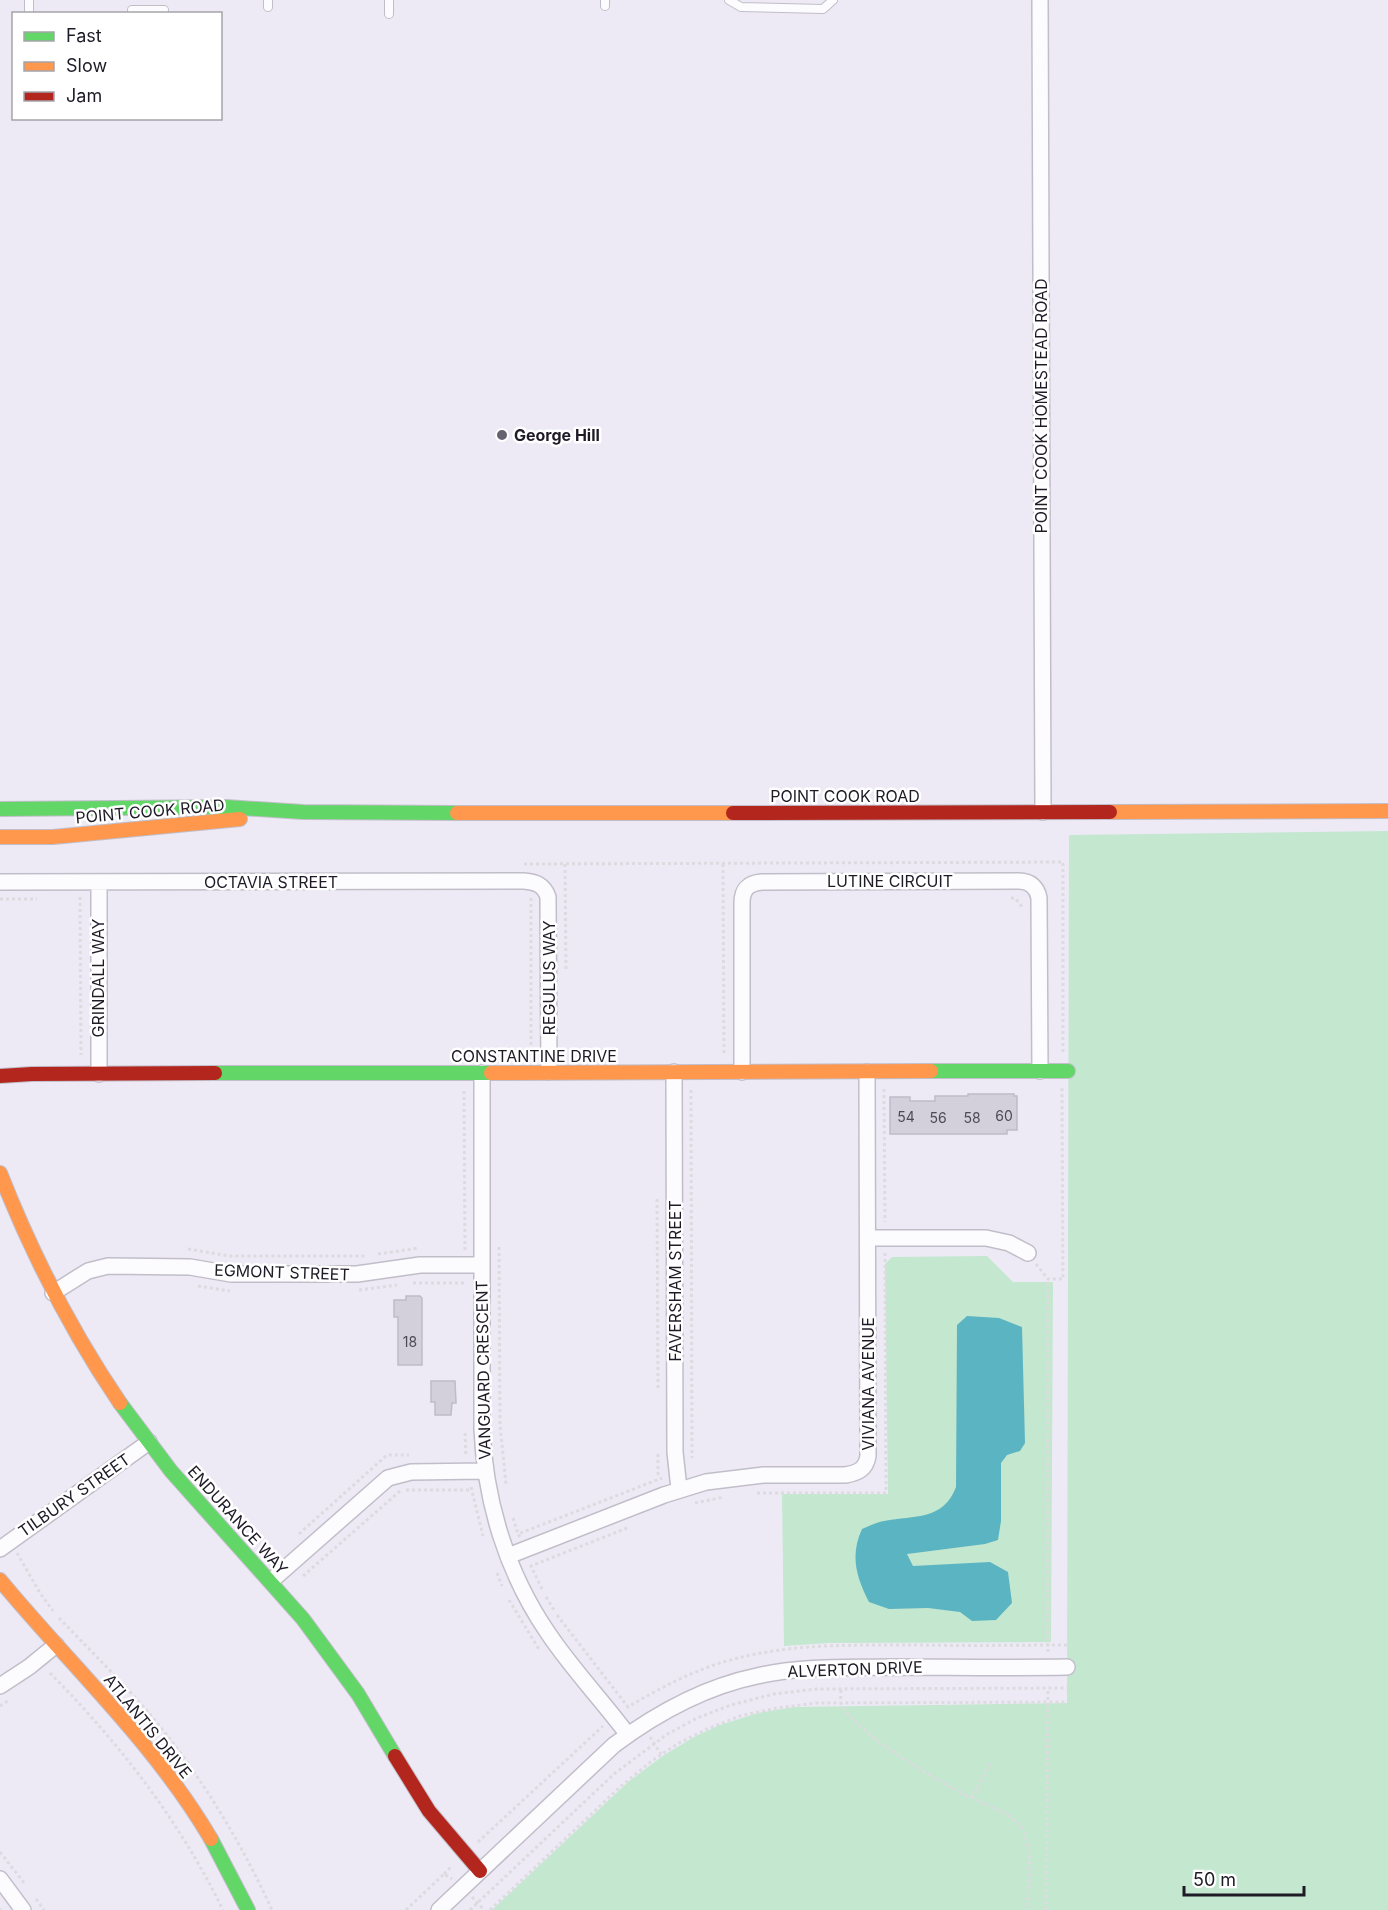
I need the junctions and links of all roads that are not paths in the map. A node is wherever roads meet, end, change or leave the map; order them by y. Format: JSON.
{"nodes":[{"id":1,"x":148,"y":0,"type":"edge"},
{"id":2,"x":389,"y":0,"type":"edge"},
{"id":3,"x":729,"y":0,"type":"edge"},
{"id":4,"x":833,"y":0,"type":"edge"},
{"id":5,"x":1040,"y":0,"type":"edge"},
{"id":6,"x":132,"y":10,"type":"dead end"},
{"id":7,"x":148,"y":10,"type":"junction"},
{"id":8,"x":164,"y":10,"type":"dead end"},
{"id":9,"x":389,"y":14,"type":"dead end"},
{"id":10,"x":0,"y":809,"type":"edge"},
{"id":11,"x":1388,"y":811,"type":"edge"},
{"id":12,"x":303,"y":812,"type":"junction"},
{"id":13,"x":1043,"y":812,"type":"junction"},
{"id":14,"x":0,"y":837,"type":"edge"},
{"id":15,"x":0,"y":882,"type":"edge"},
{"id":16,"x":99,"y":882,"type":"junction"},
{"id":17,"x":536,"y":884,"type":"joint"},
{"id":18,"x":1040,"y":1071,"type":"junction"},
{"id":19,"x":1065,"y":1071,"type":"road end"},
{"id":20,"x":549,"y":1072,"type":"junction"},
{"id":21,"x":674,"y":1072,"type":"junction"},
{"id":22,"x":742,"y":1072,"type":"junction"},
{"id":23,"x":867,"y":1072,"type":"junction"},
{"id":24,"x":482,"y":1073,"type":"junction"},
{"id":25,"x":99,"y":1074,"type":"junction"},
{"id":26,"x":0,"y":1076,"type":"edge"},
{"id":27,"x":0,"y":1173,"type":"edge"},
{"id":28,"x":868,"y":1238,"type":"junction"},
{"id":29,"x":1028,"y":1253,"type":"road end"},
{"id":30,"x":482,"y":1265,"type":"junction"},
{"id":31,"x":53,"y":1293,"type":"junction"},
{"id":32,"x":149,"y":1442,"type":"junction"},
{"id":33,"x":485,"y":1471,"type":"junction"},
{"id":34,"x":680,"y":1490,"type":"junction"},
{"id":35,"x":0,"y":1549,"type":"edge"},
{"id":36,"x":508,"y":1556,"type":"junction"},
{"id":37,"x":0,"y":1580,"type":"edge"},
{"id":38,"x":271,"y":1581,"type":"junction"},
{"id":39,"x":56,"y":1645,"type":"junction"},
{"id":40,"x":1067,"y":1667,"type":"dead end"},
{"id":41,"x":0,"y":1686,"type":"edge"},
{"id":42,"x":628,"y":1735,"type":"junction"},
{"id":43,"x":480,"y":1871,"type":"junction"},
{"id":44,"x":0,"y":1879,"type":"edge"},
{"id":45,"x":16,"y":1908,"type":"edge"},
{"id":46,"x":248,"y":1910,"type":"edge"},
{"id":47,"x":439,"y":1910,"type":"edge"}],
"edges":[{"from":1,"to":7,"type":"lane"},
{"from":2,"to":9,"type":"lane"},
{"from":3,"to":4,"type":"lane"},
{"from":5,"to":13,"type":"street","name":"POINT COOK HOMESTEAD ROAD"},
{"from":6,"to":7,"type":"lane"},
{"from":7,"to":8,"type":"lane"},
{"from":10,"to":12,"type":"street","name":"POINT COOK ROAD"},
{"from":11,"to":13,"type":"street","name":"POINT COOK ROAD"},
{"from":12,"to":13,"type":"street","name":"POINT COOK ROAD"},
{"from":12,"to":14,"type":"street","name":"POINT COOK ROAD"},
{"from":15,"to":16,"type":"street","name":"OCTAVIA STREET"},
{"from":16,"to":17,"type":"street","name":"OCTAVIA STREET"},
{"from":16,"to":25,"type":"street","name":"GRINDALL WAY"},
{"from":17,"to":20,"type":"street","name":"REGULUS WAY"},
{"from":18,"to":19,"type":"street","name":"CONSTANTINE DRIVE"},
{"from":18,"to":22,"type":"street","name":"LUTINE CIRCUIT"},
{"from":18,"to":23,"type":"street","name":"CONSTANTINE DRIVE"},
{"from":20,"to":21,"type":"street","name":"CONSTANTINE DRIVE"},
{"from":20,"to":24,"type":"street","name":"CONSTANTINE DRIVE"},
{"from":21,"to":22,"type":"street","name":"CONSTANTINE DRIVE"},
{"from":21,"to":34,"type":"street","name":"FAVERSHAM STREET"},
{"from":22,"to":23,"type":"street","name":"CONSTANTINE DRIVE"},
{"from":23,"to":28,"type":"street","name":"VIVIANA AVENUE"},
{"from":24,"to":25,"type":"street","name":"CONSTANTINE DRIVE"},
{"from":24,"to":30,"type":"street","name":"VANGUARD CRESCENT"},
{"from":25,"to":26,"type":"street","name":"CONSTANTINE DRIVE"},
{"from":27,"to":31,"type":"street","name":"ENDURANCE WAY"},
{"from":28,"to":29,"type":"street"},
{"from":28,"to":34,"type":"street","name":"VIVIANA AVENUE"},
{"from":30,"to":31,"type":"street","name":"EGMONT STREET"},
{"from":30,"to":33,"type":"street","name":"VANGUARD CRESCENT"},
{"from":31,"to":32,"type":"street","name":"ENDURANCE WAY"},
{"from":32,"to":35,"type":"street","name":"TILBURY STREET"},
{"from":32,"to":38,"type":"street","name":"ENDURANCE WAY"},
{"from":33,"to":36,"type":"street","name":"VANGUARD CRESCENT"},
{"from":33,"to":38,"type":"street"},
{"from":34,"to":36,"type":"street","name":"VIVIANA AVENUE"},
{"from":36,"to":42,"type":"street","name":"VANGUARD CRESCENT"},
{"from":37,"to":39,"type":"street","name":"ATLANTIS DRIVE"},
{"from":38,"to":43,"type":"street","name":"ENDURANCE WAY"},
{"from":39,"to":41,"type":"street"},
{"from":39,"to":46,"type":"street","name":"ATLANTIS DRIVE"},
{"from":40,"to":42,"type":"street","name":"ALVERTON DRIVE"},
{"from":42,"to":43,"type":"street","name":"ALVERTON DRIVE"},
{"from":43,"to":47,"type":"street","name":"ALVERTON DRIVE"},
{"from":44,"to":45,"type":"street"}]}
